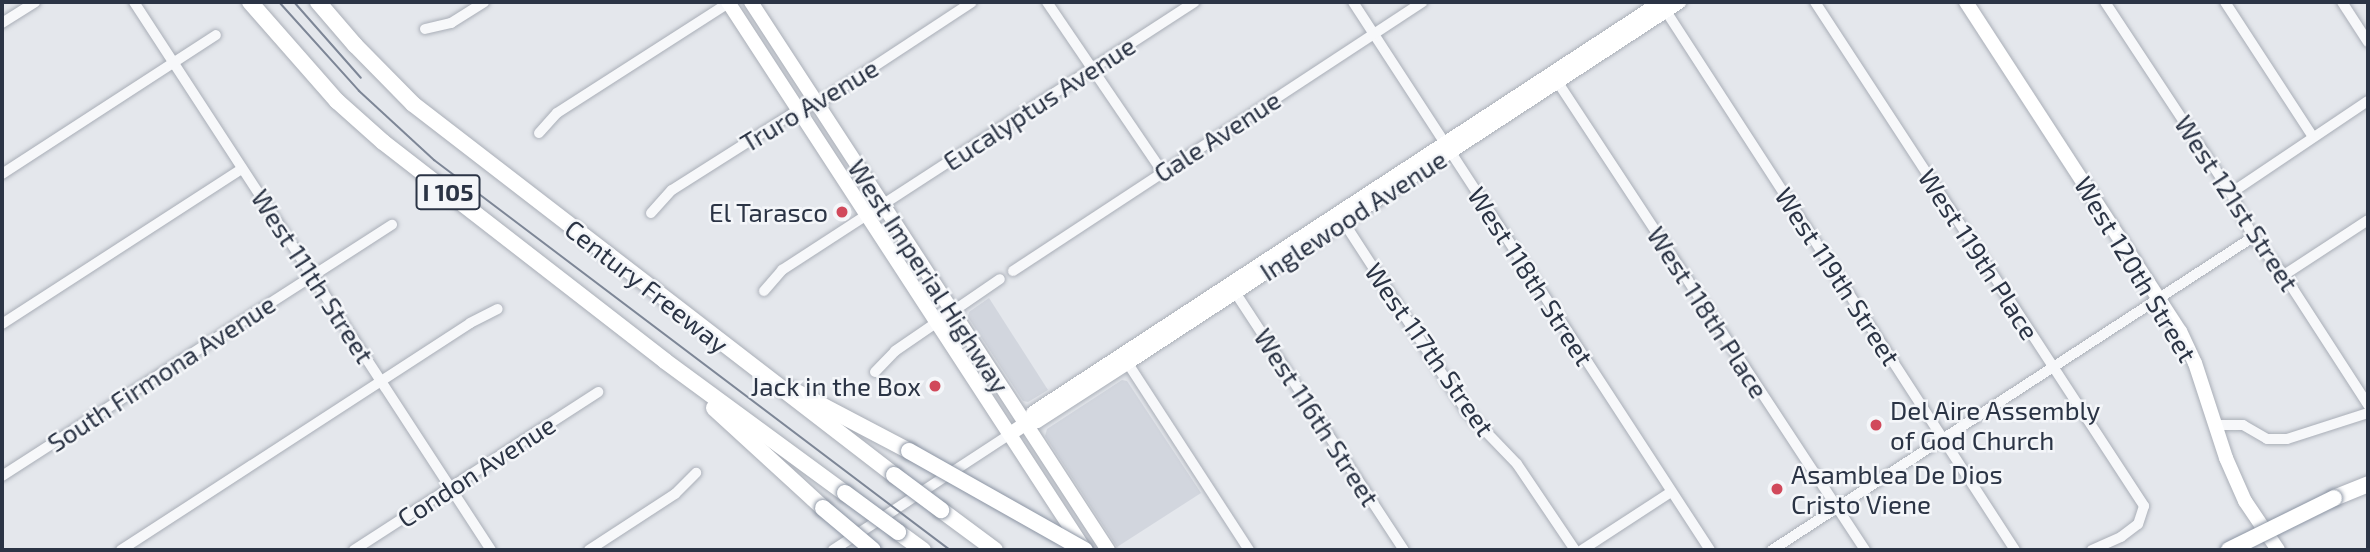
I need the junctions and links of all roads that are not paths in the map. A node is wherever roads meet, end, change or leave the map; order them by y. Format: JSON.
{"nodes":[{"id":1,"x":35,"y":2,"type":"edge"},
{"id":2,"x":134,"y":2,"type":"edge"},
{"id":3,"x":250,"y":2,"type":"edge"},
{"id":4,"x":318,"y":2,"type":"edge"},
{"id":5,"x":484,"y":2,"type":"edge"},
{"id":6,"x":729,"y":2,"type":"edge"},
{"id":7,"x":751,"y":2,"type":"edge"},
{"id":8,"x":972,"y":2,"type":"edge"},
{"id":9,"x":1047,"y":2,"type":"edge"},
{"id":10,"x":1195,"y":2,"type":"edge"},
{"id":11,"x":1353,"y":2,"type":"edge"},
{"id":12,"x":1422,"y":2,"type":"edge"},
{"id":13,"x":1679,"y":2,"type":"edge"},
{"id":14,"x":1815,"y":2,"type":"edge"},
{"id":15,"x":1966,"y":2,"type":"edge"},
{"id":16,"x":2105,"y":2,"type":"edge"},
{"id":17,"x":2225,"y":2,"type":"edge"},
{"id":18,"x":2342,"y":2,"type":"edge"},
{"id":19,"x":1663,"y":5,"type":"edge"},
{"id":20,"x":2,"y":23,"type":"edge"},
{"id":21,"x":425,"y":29,"type":"dead end"},
{"id":22,"x":1374,"y":33,"type":"junction"},
{"id":23,"x":216,"y":35,"type":"dead end"},
{"id":24,"x":2368,"y":42,"type":"edge"},
{"id":25,"x":173,"y":63,"type":"junction"},
{"id":26,"x":1092,"y":69,"type":"junction"},
{"id":27,"x":1555,"y":77,"type":"junction"},
{"id":28,"x":2368,"y":100,"type":"edge"},
{"id":29,"x":815,"y":103,"type":"junction"},
{"id":30,"x":797,"y":110,"type":"junction"},
{"id":31,"x":539,"y":133,"type":"dead end"},
{"id":32,"x":2313,"y":137,"type":"junction"},
{"id":33,"x":1448,"y":147,"type":"junction"},
{"id":34,"x":242,"y":169,"type":"junction"},
{"id":35,"x":1162,"y":171,"type":"junction"},
{"id":36,"x":2,"y":174,"type":"edge"},
{"id":37,"x":2231,"y":193,"type":"junction"},
{"id":38,"x":884,"y":206,"type":"junction"},
{"id":39,"x":651,"y":214,"type":"dead end"},
{"id":40,"x":867,"y":215,"type":"junction"},
{"id":41,"x":1340,"y":217,"type":"junction"},
{"id":42,"x":2368,"y":220,"type":"edge"},
{"id":43,"x":392,"y":225,"type":"dead end"},
{"id":44,"x":2253,"y":237,"type":"junction"},
{"id":45,"x":1013,"y":271,"type":"dead end"},
{"id":46,"x":312,"y":274,"type":"junction"},
{"id":47,"x":2284,"y":275,"type":"junction"},
{"id":48,"x":1000,"y":279,"type":"dead end"},
{"id":49,"x":1232,"y":288,"type":"junction"},
{"id":50,"x":764,"y":292,"type":"dead end"},
{"id":51,"x":2159,"y":298,"type":"junction"},
{"id":52,"x":498,"y":309,"type":"dead end"},
{"id":53,"x":951,"y":311,"type":"junction"},
{"id":54,"x":937,"y":323,"type":"junction"},
{"id":55,"x":2,"y":324,"type":"edge"},
{"id":56,"x":1124,"y":358,"type":"junction"},
{"id":57,"x":665,"y":361,"type":"junction"},
{"id":58,"x":2052,"y":368,"type":"junction"},
{"id":59,"x":875,"y":372,"type":"dead end"},
{"id":60,"x":759,"y":373,"type":"junction"},
{"id":61,"x":382,"y":380,"type":"junction"},
{"id":62,"x":598,"y":392,"type":"dead end"},
{"id":63,"x":2368,"y":405,"type":"edge"},
{"id":64,"x":2368,"y":413,"type":"edge"},
{"id":65,"x":1025,"y":424,"type":"junction"},
{"id":66,"x":2214,"y":425,"type":"junction"},
{"id":67,"x":1010,"y":434,"type":"junction"},
{"id":68,"x":1944,"y":438,"type":"junction"},
{"id":69,"x":696,"y":473,"type":"dead end"},
{"id":70,"x":2,"y":476,"type":"edge"},
{"id":71,"x":2368,"y":484,"type":"edge"},
{"id":72,"x":451,"y":488,"type":"junction"},
{"id":73,"x":1671,"y":492,"type":"junction"},
{"id":74,"x":1836,"y":509,"type":"junction"},
{"id":75,"x":121,"y":550,"type":"edge"},
{"id":76,"x":355,"y":550,"type":"edge"},
{"id":77,"x":491,"y":550,"type":"edge"},
{"id":78,"x":589,"y":550,"type":"edge"},
{"id":79,"x":833,"y":550,"type":"edge"},
{"id":80,"x":873,"y":550,"type":"edge"},
{"id":81,"x":923,"y":550,"type":"edge"},
{"id":82,"x":995,"y":550,"type":"edge"},
{"id":83,"x":1085,"y":550,"type":"edge"},
{"id":84,"x":1108,"y":550,"type":"edge"},
{"id":85,"x":1249,"y":550,"type":"edge"},
{"id":86,"x":1404,"y":550,"type":"edge"},
{"id":87,"x":1575,"y":550,"type":"edge"},
{"id":88,"x":1582,"y":550,"type":"edge"},
{"id":89,"x":1710,"y":550,"type":"edge"},
{"id":90,"x":1772,"y":550,"type":"edge"},
{"id":91,"x":1865,"y":550,"type":"edge"},
{"id":92,"x":2015,"y":550,"type":"edge"},
{"id":93,"x":2092,"y":550,"type":"edge"},
{"id":94,"x":2230,"y":550,"type":"edge"},
{"id":95,"x":2278,"y":550,"type":"edge"}],
"edges":[{"from":1,"to":20,"type":"street"},
{"from":2,"to":25,"type":"street","name":"West 111th Street"},
{"from":3,"to":57,"type":"highway","name":"Century Freeway","number":"I 105"},
{"from":4,"to":60,"type":"highway","name":"Century Freeway","number":"I 105"},
{"from":5,"to":21,"type":"street"},
{"from":6,"to":30,"type":"main road","name":"West Imperial Highway"},
{"from":6,"to":31,"type":"street"},
{"from":7,"to":29,"type":"main road","name":"West Imperial Highway"},
{"from":8,"to":29,"type":"street","name":"Truro Avenue"},
{"from":9,"to":26,"type":"street"},
{"from":10,"to":26,"type":"street","name":"Eucalyptus Avenue"},
{"from":11,"to":22,"type":"street","name":"West 118th Street"},
{"from":12,"to":22,"type":"street","name":"Gale Avenue"},
{"from":13,"to":19,"type":"main road","name":"Inglewood Avenue"},
{"from":14,"to":58,"type":"street","name":"West 119th Place"},
{"from":15,"to":51,"type":"main road","name":"West 120th Street"},
{"from":16,"to":37,"type":"street","name":"West 121st Street"},
{"from":17,"to":32,"type":"street"},
{"from":18,"to":24,"type":"street"},
{"from":19,"to":27,"type":"main road","name":"Inglewood Avenue"},
{"from":19,"to":68,"type":"street","name":"West 119th Street"},
{"from":22,"to":33,"type":"street","name":"West 118th Street"},
{"from":22,"to":35,"type":"street","name":"Gale Avenue"},
{"from":23,"to":25,"type":"street"},
{"from":25,"to":34,"type":"street","name":"West 111th Street"},
{"from":25,"to":36,"type":"street"},
{"from":26,"to":35,"type":"street"},
{"from":26,"to":38,"type":"street","name":"Eucalyptus Avenue"},
{"from":27,"to":33,"type":"main road","name":"Inglewood Avenue"},
{"from":27,"to":74,"type":"street","name":"West 118th Place"},
{"from":28,"to":32,"type":"street"},
{"from":29,"to":30,"type":"street","name":"Truro Avenue"},
{"from":29,"to":38,"type":"main road","name":"West Imperial Highway"},
{"from":30,"to":39,"type":"street","name":"Truro Avenue"},
{"from":30,"to":40,"type":"main road","name":"West Imperial Highway"},
{"from":32,"to":37,"type":"street"},
{"from":33,"to":41,"type":"main road","name":"Inglewood Avenue"},
{"from":33,"to":73,"type":"street","name":"West 118th Street"},
{"from":34,"to":46,"type":"street","name":"West 111th Street"},
{"from":34,"to":55,"type":"street"},
{"from":35,"to":45,"type":"street","name":"Gale Avenue"},
{"from":37,"to":44,"type":"street","name":"West 121st Street"},
{"from":38,"to":40,"type":"street"},
{"from":38,"to":53,"type":"main road","name":"West Imperial Highway"},
{"from":40,"to":50,"type":"street"},
{"from":40,"to":54,"type":"main road","name":"West Imperial Highway"},
{"from":41,"to":49,"type":"main road","name":"Inglewood Avenue"},
{"from":41,"to":87,"type":"street","name":"West 117th Street"},
{"from":42,"to":47,"type":"street"},
{"from":43,"to":46,"type":"street","name":"South Firmona Avenue"},
{"from":44,"to":47,"type":"street","name":"West 121st Street"},
{"from":44,"to":51,"type":"street"},
{"from":46,"to":61,"type":"street","name":"West 111th Street"},
{"from":46,"to":70,"type":"street","name":"South Firmona Avenue"},
{"from":47,"to":63,"type":"street","name":"West 121st Street"},
{"from":48,"to":53,"type":"street"},
{"from":49,"to":56,"type":"main road","name":"Inglewood Avenue"},
{"from":49,"to":86,"type":"street","name":"West 116th Street"},
{"from":51,"to":58,"type":"street"},
{"from":51,"to":66,"type":"main road","name":"West 120th Street"},
{"from":52,"to":61,"type":"street"},
{"from":53,"to":54,"type":"street"},
{"from":53,"to":65,"type":"main road","name":"West Imperial Highway"},
{"from":54,"to":59,"type":"street"},
{"from":54,"to":67,"type":"main road","name":"West Imperial Highway"},
{"from":56,"to":65,"type":"main road","name":"Inglewood Avenue"},
{"from":56,"to":85,"type":"street"},
{"from":57,"to":80,"type":"highway","bridge":true},
{"from":57,"to":81,"type":"highway","name":"Century Freeway","number":"I 105","bridge":true},
{"from":58,"to":68,"type":"street"},
{"from":58,"to":93,"type":"street","name":"West 119th Place"},
{"from":60,"to":82,"type":"highway","name":"Century Freeway","number":"I 105","bridge":true},
{"from":60,"to":83,"type":"highway","bridge":true},
{"from":61,"to":72,"type":"street","name":"West 111th Street"},
{"from":61,"to":75,"type":"street"},
{"from":62,"to":72,"type":"street","name":"Condon Avenue"},
{"from":64,"to":66,"type":"street"},
{"from":65,"to":67,"type":"main road","name":"Inglewood Avenue"},
{"from":65,"to":84,"type":"main road","name":"West Imperial Highway"},
{"from":66,"to":95,"type":"main road","name":"West 120th Street"},
{"from":67,"to":79,"type":"street"},
{"from":67,"to":83,"type":"main road","name":"West Imperial Highway"},
{"from":68,"to":74,"type":"street"},
{"from":68,"to":92,"type":"street","name":"West 119th Street"},
{"from":69,"to":78,"type":"street"},
{"from":71,"to":94,"type":"highway","bridge":true},
{"from":72,"to":76,"type":"street","name":"Condon Avenue"},
{"from":72,"to":77,"type":"street","name":"West 111th Street"},
{"from":73,"to":88,"type":"street"},
{"from":73,"to":89,"type":"street","name":"West 118th Street"},
{"from":74,"to":90,"type":"street"},
{"from":74,"to":91,"type":"street","name":"West 118th Place"}]}
